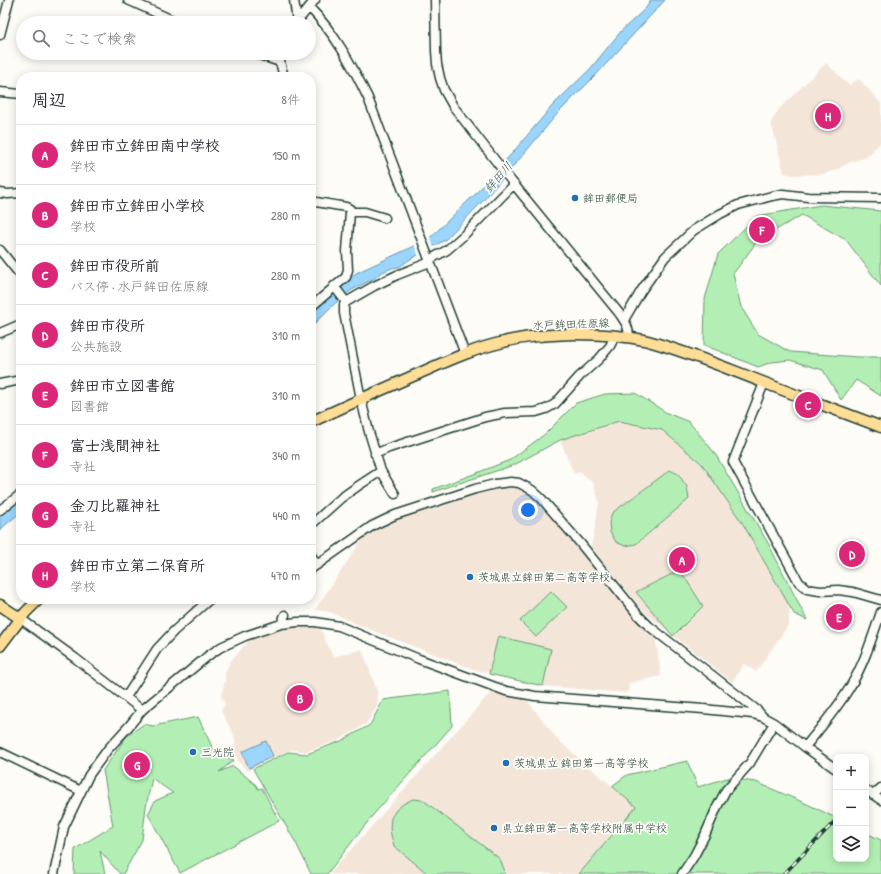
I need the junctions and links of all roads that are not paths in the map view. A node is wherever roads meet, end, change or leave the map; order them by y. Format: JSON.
{"nodes":[{"id":1,"x":9,"y":0,"type":"edge"},
{"id":2,"x":128,"y":0,"type":"edge"},
{"id":3,"x":294,"y":0,"type":"edge"},
{"id":4,"x":314,"y":0,"type":"edge"},
{"id":5,"x":435,"y":0,"type":"edge"},
{"id":6,"x":309,"y":7,"type":"junction"},
{"id":7,"x":163,"y":16,"type":"edge"},
{"id":8,"x":295,"y":16,"type":"edge"},
{"id":9,"x":301,"y":16,"type":"edge"},
{"id":10,"x":0,"y":36,"type":"edge"},
{"id":11,"x":274,"y":60,"type":"edge"},
{"id":12,"x":280,"y":62,"type":"joint"},
{"id":13,"x":283,"y":72,"type":"edge"},
{"id":14,"x":0,"y":92,"type":"edge"},
{"id":15,"x":16,"y":94,"type":"edge"},
{"id":16,"x":513,"y":183,"type":"junction"},
{"id":17,"x":0,"y":193,"type":"edge"},
{"id":18,"x":16,"y":193,"type":"edge"},
{"id":19,"x":881,"y":198,"type":"edge"},
{"id":20,"x":316,"y":202,"type":"edge"},
{"id":21,"x":350,"y":212,"type":"junction"},
{"id":22,"x":385,"y":218,"type":"dead end"},
{"id":23,"x":0,"y":250,"type":"edge"},
{"id":24,"x":429,"y":260,"type":"junction"},
{"id":25,"x":16,"y":270,"type":"edge"},
{"id":26,"x":335,"y":287,"type":"junction"},
{"id":27,"x":346,"y":302,"type":"junction"},
{"id":28,"x":316,"y":303,"type":"edge"},
{"id":29,"x":624,"y":320,"type":"junction"},
{"id":30,"x":16,"y":326,"type":"edge"},
{"id":31,"x":0,"y":333,"type":"edge"},
{"id":32,"x":613,"y":335,"type":"junction"},
{"id":33,"x":629,"y":337,"type":"junction"},
{"id":34,"x":465,"y":354,"type":"junction"},
{"id":35,"x":16,"y":381,"type":"edge"},
{"id":36,"x":764,"y":383,"type":"junction"},
{"id":37,"x":0,"y":384,"type":"edge"},
{"id":38,"x":361,"y":399,"type":"junction"},
{"id":39,"x":316,"y":420,"type":"edge"},
{"id":40,"x":881,"y":427,"type":"edge"},
{"id":41,"x":375,"y":454,"type":"junction"},
{"id":42,"x":381,"y":472,"type":"junction"},
{"id":43,"x":395,"y":494,"type":"dead end"},
{"id":44,"x":16,"y":497,"type":"edge"},
{"id":45,"x":0,"y":510,"type":"edge"},
{"id":46,"x":316,"y":520,"type":"edge"},
{"id":47,"x":316,"y":566,"type":"edge"},
{"id":48,"x":881,"y":600,"type":"edge"},
{"id":49,"x":33,"y":604,"type":"edge"},
{"id":50,"x":204,"y":604,"type":"edge"},
{"id":51,"x":0,"y":605,"type":"edge"},
{"id":52,"x":881,"y":612,"type":"edge"},
{"id":53,"x":285,"y":615,"type":"dead end"},
{"id":54,"x":21,"y":619,"type":"junction"},
{"id":55,"x":281,"y":624,"type":"junction"},
{"id":56,"x":0,"y":646,"type":"edge"},
{"id":57,"x":126,"y":697,"type":"junction"},
{"id":58,"x":142,"y":710,"type":"junction"},
{"id":59,"x":763,"y":717,"type":"junction"},
{"id":60,"x":774,"y":723,"type":"junction"},
{"id":61,"x":805,"y":747,"type":"junction"},
{"id":62,"x":0,"y":752,"type":"edge"},
{"id":63,"x":833,"y":767,"type":"edge"},
{"id":64,"x":881,"y":788,"type":"edge"},
{"id":65,"x":81,"y":790,"type":"junction"},
{"id":66,"x":869,"y":792,"type":"edge"},
{"id":67,"x":881,"y":800,"type":"edge"},
{"id":68,"x":54,"y":874,"type":"edge"},
{"id":69,"x":682,"y":874,"type":"edge"}],
"edges":[{"from":1,"to":10,"type":"street"},
{"from":2,"to":7,"type":"street"},
{"from":3,"to":8,"type":"street"},
{"from":4,"to":6,"type":"street"},
{"from":5,"to":16,"type":"street"},
{"from":6,"to":9,"type":"street"},
{"from":6,"to":24,"type":"street"},
{"from":11,"to":12,"type":"street"},
{"from":12,"to":13,"type":"street"},
{"from":14,"to":15,"type":"street"},
{"from":16,"to":24,"type":"street"},
{"from":16,"to":29,"type":"street"},
{"from":17,"to":18,"type":"street"},
{"from":19,"to":29,"type":"street"},
{"from":20,"to":21,"type":"street"},
{"from":21,"to":22,"type":"street"},
{"from":21,"to":26,"type":"street"},
{"from":23,"to":25,"type":"street"},
{"from":24,"to":27,"type":"street"},
{"from":24,"to":34,"type":"street"},
{"from":26,"to":27,"type":"street"},
{"from":26,"to":28,"type":"street"},
{"from":27,"to":38,"type":"street"},
{"from":29,"to":33,"type":"street"},
{"from":30,"to":31,"type":"street"},
{"from":32,"to":33,"type":"main road","name":"水戸鉾田佐原線"},
{"from":32,"to":34,"type":"main road","name":"水戸鉾田佐原線"},
{"from":32,"to":41,"type":"street"},
{"from":33,"to":36,"type":"main road","name":"水戸鉾田佐原線"},
{"from":34,"to":38,"type":"main road","name":"水戸鉾田佐原線"},
{"from":35,"to":37,"type":"street"},
{"from":36,"to":40,"type":"main road","name":"水戸鉾田佐原線"},
{"from":36,"to":48,"type":"street"},
{"from":38,"to":39,"type":"main road","name":"水戸鉾田佐原線"},
{"from":38,"to":41,"type":"street"},
{"from":41,"to":42,"type":"street"},
{"from":42,"to":43,"type":"street"},
{"from":42,"to":46,"type":"street"},
{"from":44,"to":45,"type":"street"},
{"from":47,"to":59,"type":"street"},
{"from":49,"to":54,"type":"main road"},
{"from":50,"to":57,"type":"street"},
{"from":51,"to":54,"type":"main road"},
{"from":52,"to":61,"type":"street"},
{"from":53,"to":55,"type":"street"},
{"from":54,"to":56,"type":"main road"},
{"from":54,"to":57,"type":"street"},
{"from":55,"to":58,"type":"street"},
{"from":55,"to":59,"type":"street"},
{"from":57,"to":58,"type":"street"},
{"from":58,"to":65,"type":"street"},
{"from":59,"to":60,"type":"street"},
{"from":60,"to":61,"type":"street"},
{"from":60,"to":69,"type":"street"},
{"from":61,"to":63,"type":"street"},
{"from":62,"to":65,"type":"street"},
{"from":64,"to":66,"type":"street"},
{"from":65,"to":68,"type":"street"},
{"from":66,"to":67,"type":"street"}]}
